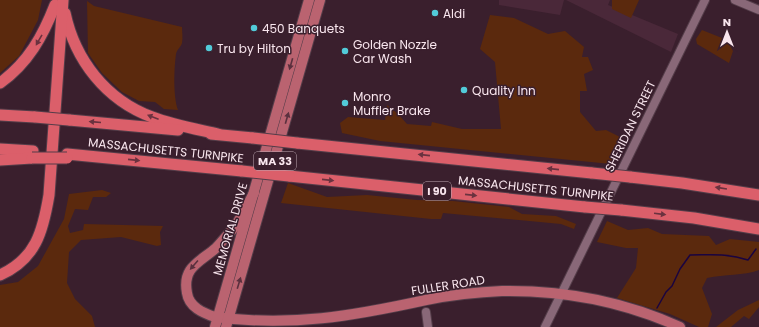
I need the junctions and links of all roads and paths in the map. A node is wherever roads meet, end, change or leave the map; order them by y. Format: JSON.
{"nodes":[{"id":1,"x":309,"y":0,"type":"edge"},
{"id":2,"x":320,"y":0,"type":"edge"},
{"id":3,"x":705,"y":0,"type":"edge"},
{"id":4,"x":735,"y":0,"type":"edge"},
{"id":5,"x":59,"y":2,"type":"edge"},
{"id":6,"x":759,"y":10,"type":"edge"},
{"id":7,"x":0,"y":83,"type":"edge"},
{"id":8,"x":0,"y":115,"type":"edge"},
{"id":9,"x":218,"y":134,"type":"junction"},
{"id":10,"x":0,"y":149,"type":"edge"},
{"id":11,"x":32,"y":155,"type":"junction"},
{"id":12,"x":0,"y":160,"type":"edge"},
{"id":13,"x":254,"y":193,"type":"junction"},
{"id":14,"x":759,"y":195,"type":"edge"},
{"id":15,"x":759,"y":229,"type":"edge"},
{"id":16,"x":0,"y":267,"type":"edge"},
{"id":17,"x":0,"y":275,"type":"edge"},
{"id":18,"x":560,"y":294,"type":"junction"},
{"id":19,"x":426,"y":312,"type":"dead end"},
{"id":20,"x":216,"y":322,"type":"edge"},
{"id":21,"x":227,"y":324,"type":"edge"},
{"id":22,"x":428,"y":327,"type":"edge"},
{"id":23,"x":545,"y":327,"type":"edge"},
{"id":24,"x":680,"y":327,"type":"edge"}],
"edges":[{"from":1,"to":13,"type":"main road","name":"MEMORIAL DRIVE","number":"MA 33","one_way":true},
{"from":21,"to":2,"type":"main road","name":"MEMORIAL DRIVE","number":"MA 33","one_way":true},
{"from":3,"to":18,"type":"street","name":"SHERIDAN STREET"},
{"from":4,"to":6,"type":"street"},
{"from":5,"to":7,"type":"highway","one_way":true},
{"from":9,"to":5,"type":"highway","one_way":true},
{"from":5,"to":16,"type":"highway"},
{"from":5,"to":17,"type":"highway"},
{"from":9,"to":8,"type":"highway","name":"MASSACHUSETTS TURNPIKE","one_way":true,"bridge":true},
{"from":14,"to":9,"type":"highway","name":"MASSACHUSETTS TURNPIKE","one_way":true,"bridge":true},
{"from":10,"to":11,"type":"highway"},
{"from":11,"to":12,"type":"highway"},
{"from":11,"to":15,"type":"highway","name":"MASSACHUSETTS TURNPIKE","number":"I 90","one_way":true,"bridge":true},
{"from":13,"to":20,"type":"main road","name":"MEMORIAL DRIVE","number":"MA 33"},
{"from":13,"to":20,"type":"main road","name":"FULLER ROAD","one_way":true},
{"from":18,"to":21,"type":"main road","name":"FULLER ROAD"},
{"from":18,"to":23,"type":"street","name":"SHERIDAN STREET"},
{"from":18,"to":24,"type":"main road","name":"FULLER ROAD"},
{"from":19,"to":22,"type":"street"},
{"from":20,"to":21,"type":"main road","name":"FULLER ROAD"}]}
